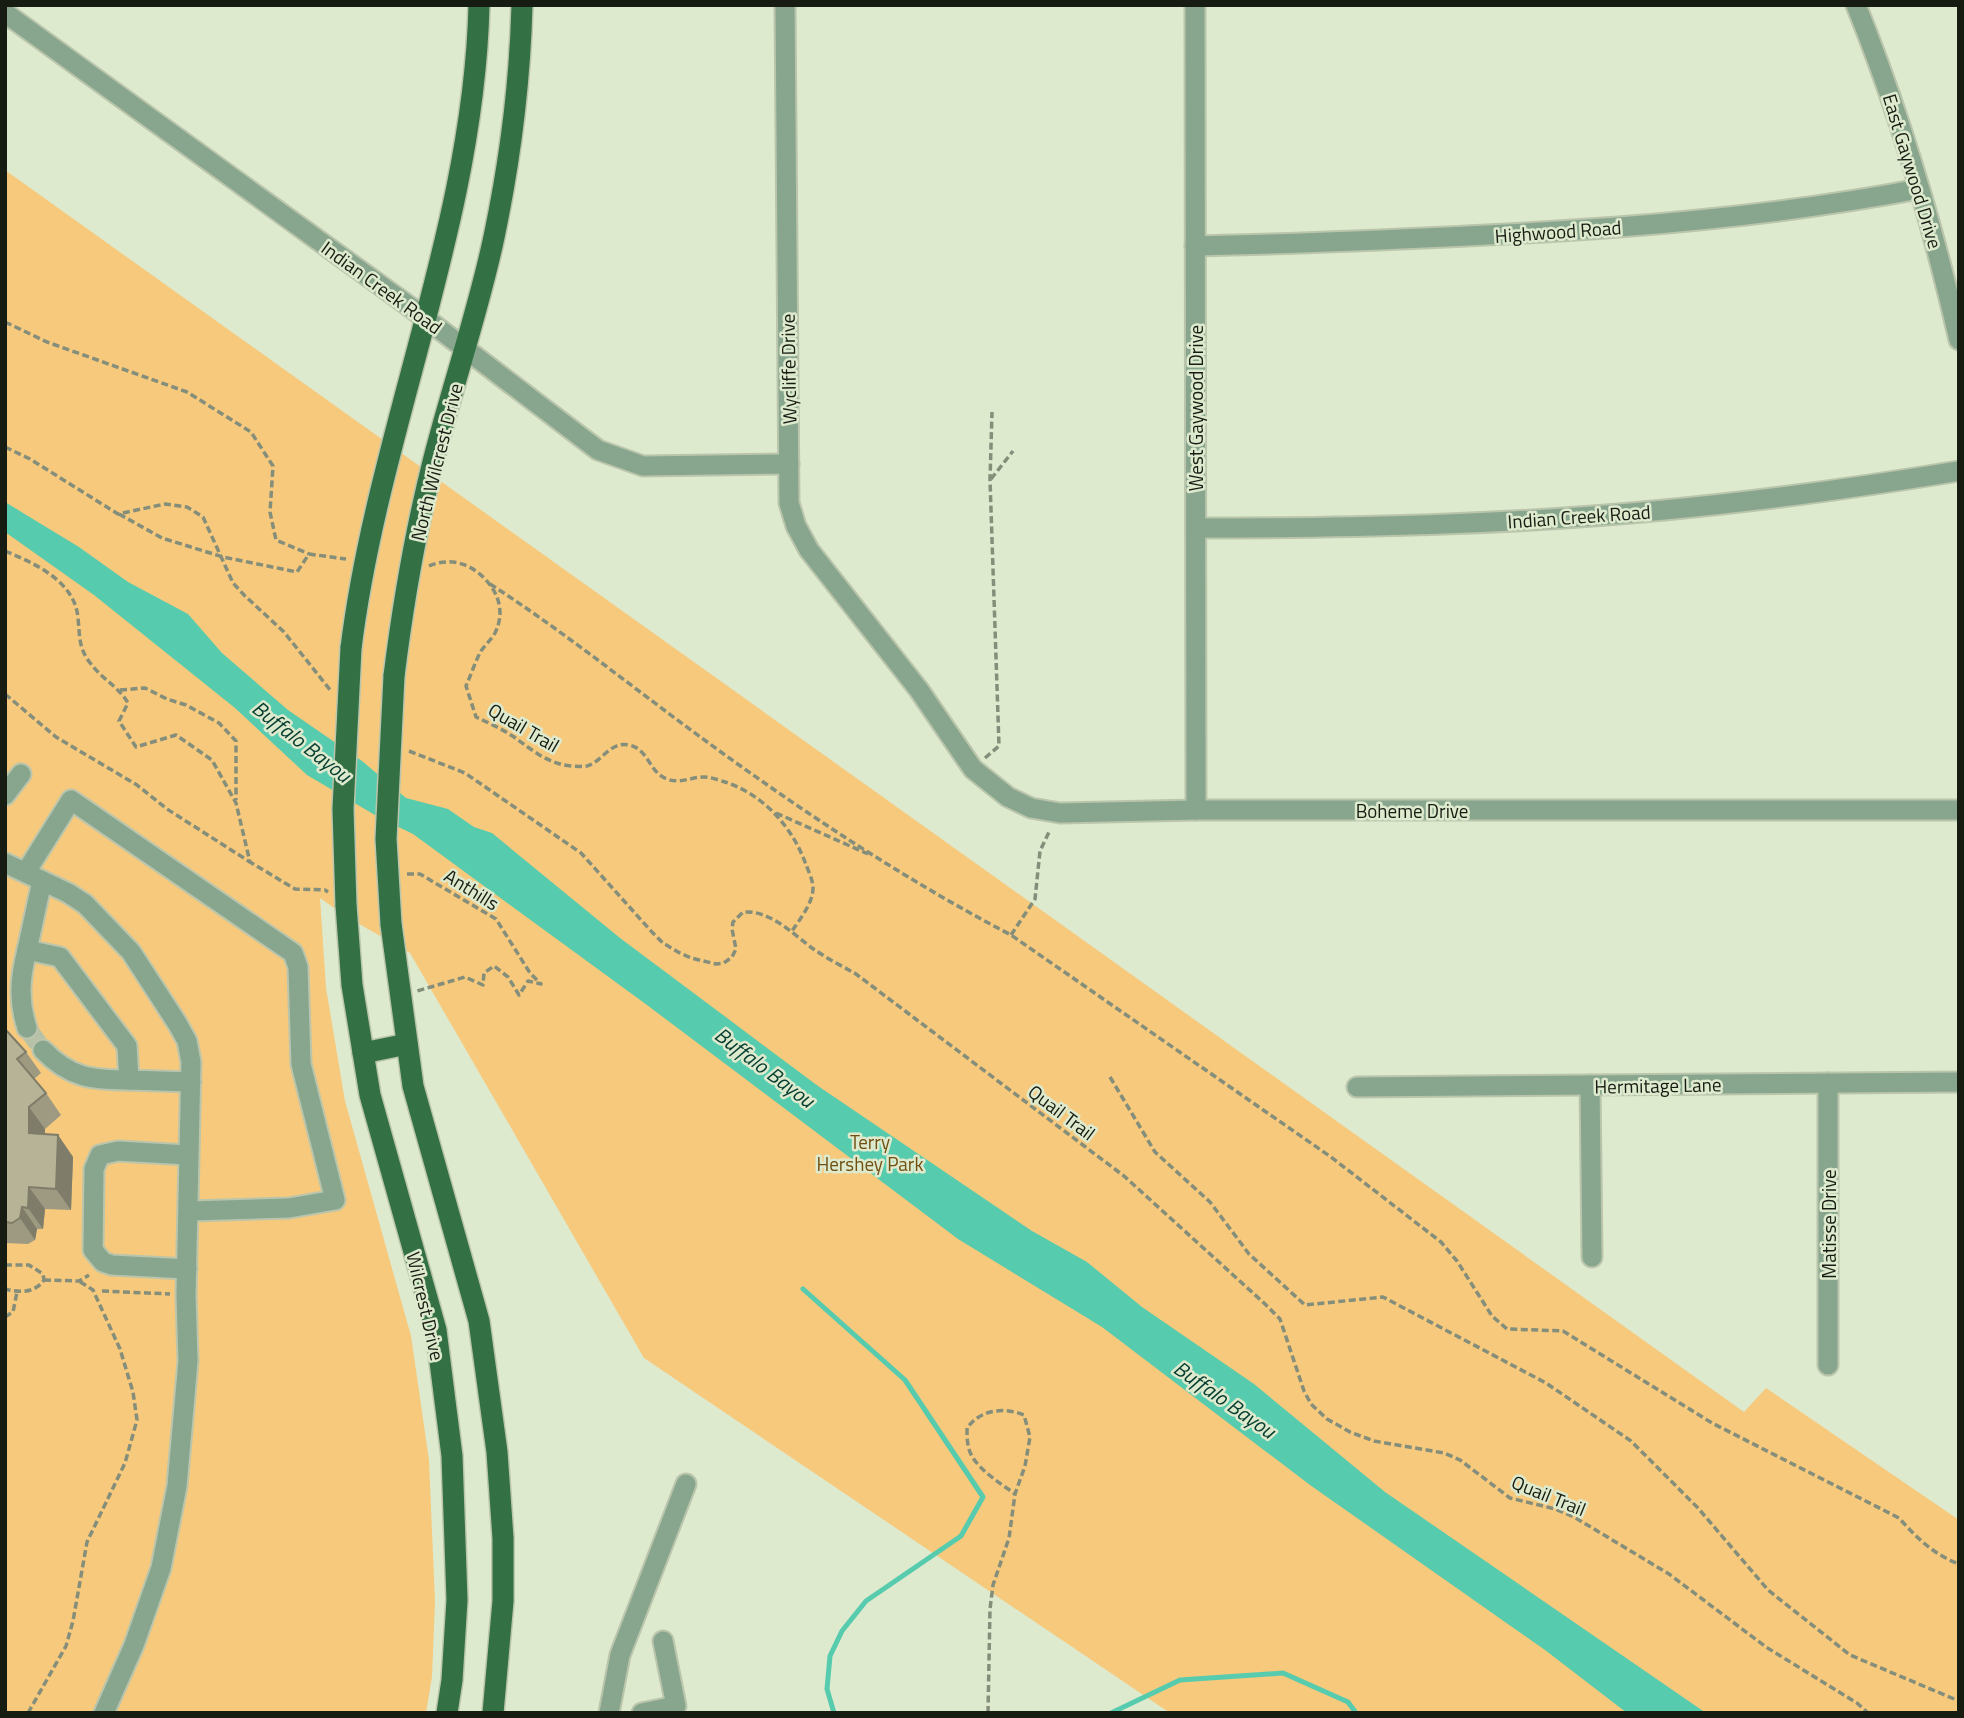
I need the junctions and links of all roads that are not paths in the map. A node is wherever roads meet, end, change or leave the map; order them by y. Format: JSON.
{"nodes":[{"id":1,"x":480,"y":5,"type":"edge"},
{"id":2,"x":523,"y":5,"type":"edge"},
{"id":3,"x":785,"y":5,"type":"edge"},
{"id":4,"x":1195,"y":5,"type":"edge"},
{"id":5,"x":1856,"y":5,"type":"edge"},
{"id":6,"x":5,"y":13,"type":"edge"},
{"id":7,"x":1919,"y":189,"type":"junction"},
{"id":8,"x":1195,"y":246,"type":"junction"},
{"id":9,"x":426,"y":318,"type":"junction"},
{"id":10,"x":1959,"y":340,"type":"edge"},
{"id":11,"x":465,"y":348,"type":"junction"},
{"id":12,"x":789,"y":464,"type":"junction"},
{"id":13,"x":1959,"y":471,"type":"edge"},
{"id":14,"x":1196,"y":528,"type":"junction"},
{"id":15,"x":919,"y":690,"type":"joint"},
{"id":16,"x":21,"y":774,"type":"dead end"},
{"id":17,"x":5,"y":795,"type":"edge"},
{"id":18,"x":1196,"y":810,"type":"junction"},
{"id":19,"x":1959,"y":810,"type":"edge"},
{"id":20,"x":5,"y":863,"type":"edge"},
{"id":21,"x":34,"y":876,"type":"junction"},
{"id":22,"x":27,"y":950,"type":"junction"},
{"id":23,"x":27,"y":1028,"type":"tunnel mouth"},
{"id":24,"x":407,"y":1044,"type":"junction"},
{"id":25,"x":43,"y":1050,"type":"tunnel mouth"},
{"id":26,"x":363,"y":1053,"type":"junction"},
{"id":27,"x":129,"y":1080,"type":"junction"},
{"id":28,"x":191,"y":1082,"type":"junction"},
{"id":29,"x":1959,"y":1082,"type":"edge"},
{"id":30,"x":1828,"y":1083,"type":"junction"},
{"id":31,"x":1590,"y":1085,"type":"junction"},
{"id":32,"x":1357,"y":1087,"type":"dead end"},
{"id":33,"x":188,"y":1155,"type":"junction"},
{"id":34,"x":190,"y":1211,"type":"junction"},
{"id":35,"x":1592,"y":1258,"type":"dead end"},
{"id":36,"x":187,"y":1269,"type":"junction"},
{"id":37,"x":1828,"y":1365,"type":"dead end"},
{"id":38,"x":686,"y":1484,"type":"dead end"},
{"id":39,"x":663,"y":1641,"type":"dead end"},
{"id":40,"x":104,"y":1713,"type":"edge"},
{"id":41,"x":447,"y":1713,"type":"edge"},
{"id":42,"x":493,"y":1713,"type":"edge"},
{"id":43,"x":609,"y":1713,"type":"edge"},
{"id":44,"x":642,"y":1713,"type":"edge"}],
"edges":[{"from":1,"to":9,"type":"main road"},
{"from":2,"to":11,"type":"main road","name":"North Wilcrest Drive"},
{"from":3,"to":12,"type":"street","name":"Wycliffe Drive"},
{"from":4,"to":8,"type":"street","name":"West Gaywood Drive"},
{"from":5,"to":7,"type":"street","name":"East Gaywood Drive"},
{"from":6,"to":9,"type":"street","name":"Indian Creek Road"},
{"from":7,"to":8,"type":"street","name":"Highwood Road"},
{"from":7,"to":10,"type":"street","name":"East Gaywood Drive"},
{"from":8,"to":14,"type":"street","name":"West Gaywood Drive"},
{"from":9,"to":11,"type":"street","name":"Indian Creek Road"},
{"from":9,"to":26,"type":"main road","name":"Wilcrest Drive","bridge":true},
{"from":11,"to":12,"type":"street","name":"Indian Creek Road"},
{"from":11,"to":24,"type":"main road","name":"North Wilcrest Drive","bridge":true},
{"from":12,"to":15,"type":"street","name":"Wycliffe Drive"},
{"from":13,"to":14,"type":"street","name":"Indian Creek Road"},
{"from":14,"to":18,"type":"street","name":"West Gaywood Drive"},
{"from":15,"to":18,"type":"street","name":"Boheme Drive"},
{"from":16,"to":17,"type":"street"},
{"from":18,"to":19,"type":"street","name":"Boheme Drive"},
{"from":20,"to":21,"type":"street"},
{"from":21,"to":22,"type":"street"},
{"from":21,"to":28,"type":"street"},
{"from":21,"to":34,"type":"street"},
{"from":22,"to":23,"type":"street"},
{"from":22,"to":27,"type":"street"},
{"from":24,"to":26,"type":"main road"},
{"from":24,"to":42,"type":"main road"},
{"from":25,"to":27,"type":"street"},
{"from":26,"to":41,"type":"main road","name":"Wilcrest Drive"},
{"from":27,"to":28,"type":"street"},
{"from":28,"to":33,"type":"street"},
{"from":29,"to":30,"type":"street","name":"Hermitage Lane"},
{"from":30,"to":31,"type":"street","name":"Hermitage Lane"},
{"from":30,"to":37,"type":"street","name":"Matisse Drive"},
{"from":31,"to":32,"type":"street","name":"Hermitage Lane"},
{"from":31,"to":35,"type":"street"},
{"from":33,"to":34,"type":"street"},
{"from":33,"to":36,"type":"street"},
{"from":34,"to":36,"type":"street"},
{"from":36,"to":40,"type":"street"},
{"from":38,"to":43,"type":"street"},
{"from":39,"to":44,"type":"street"}]}
